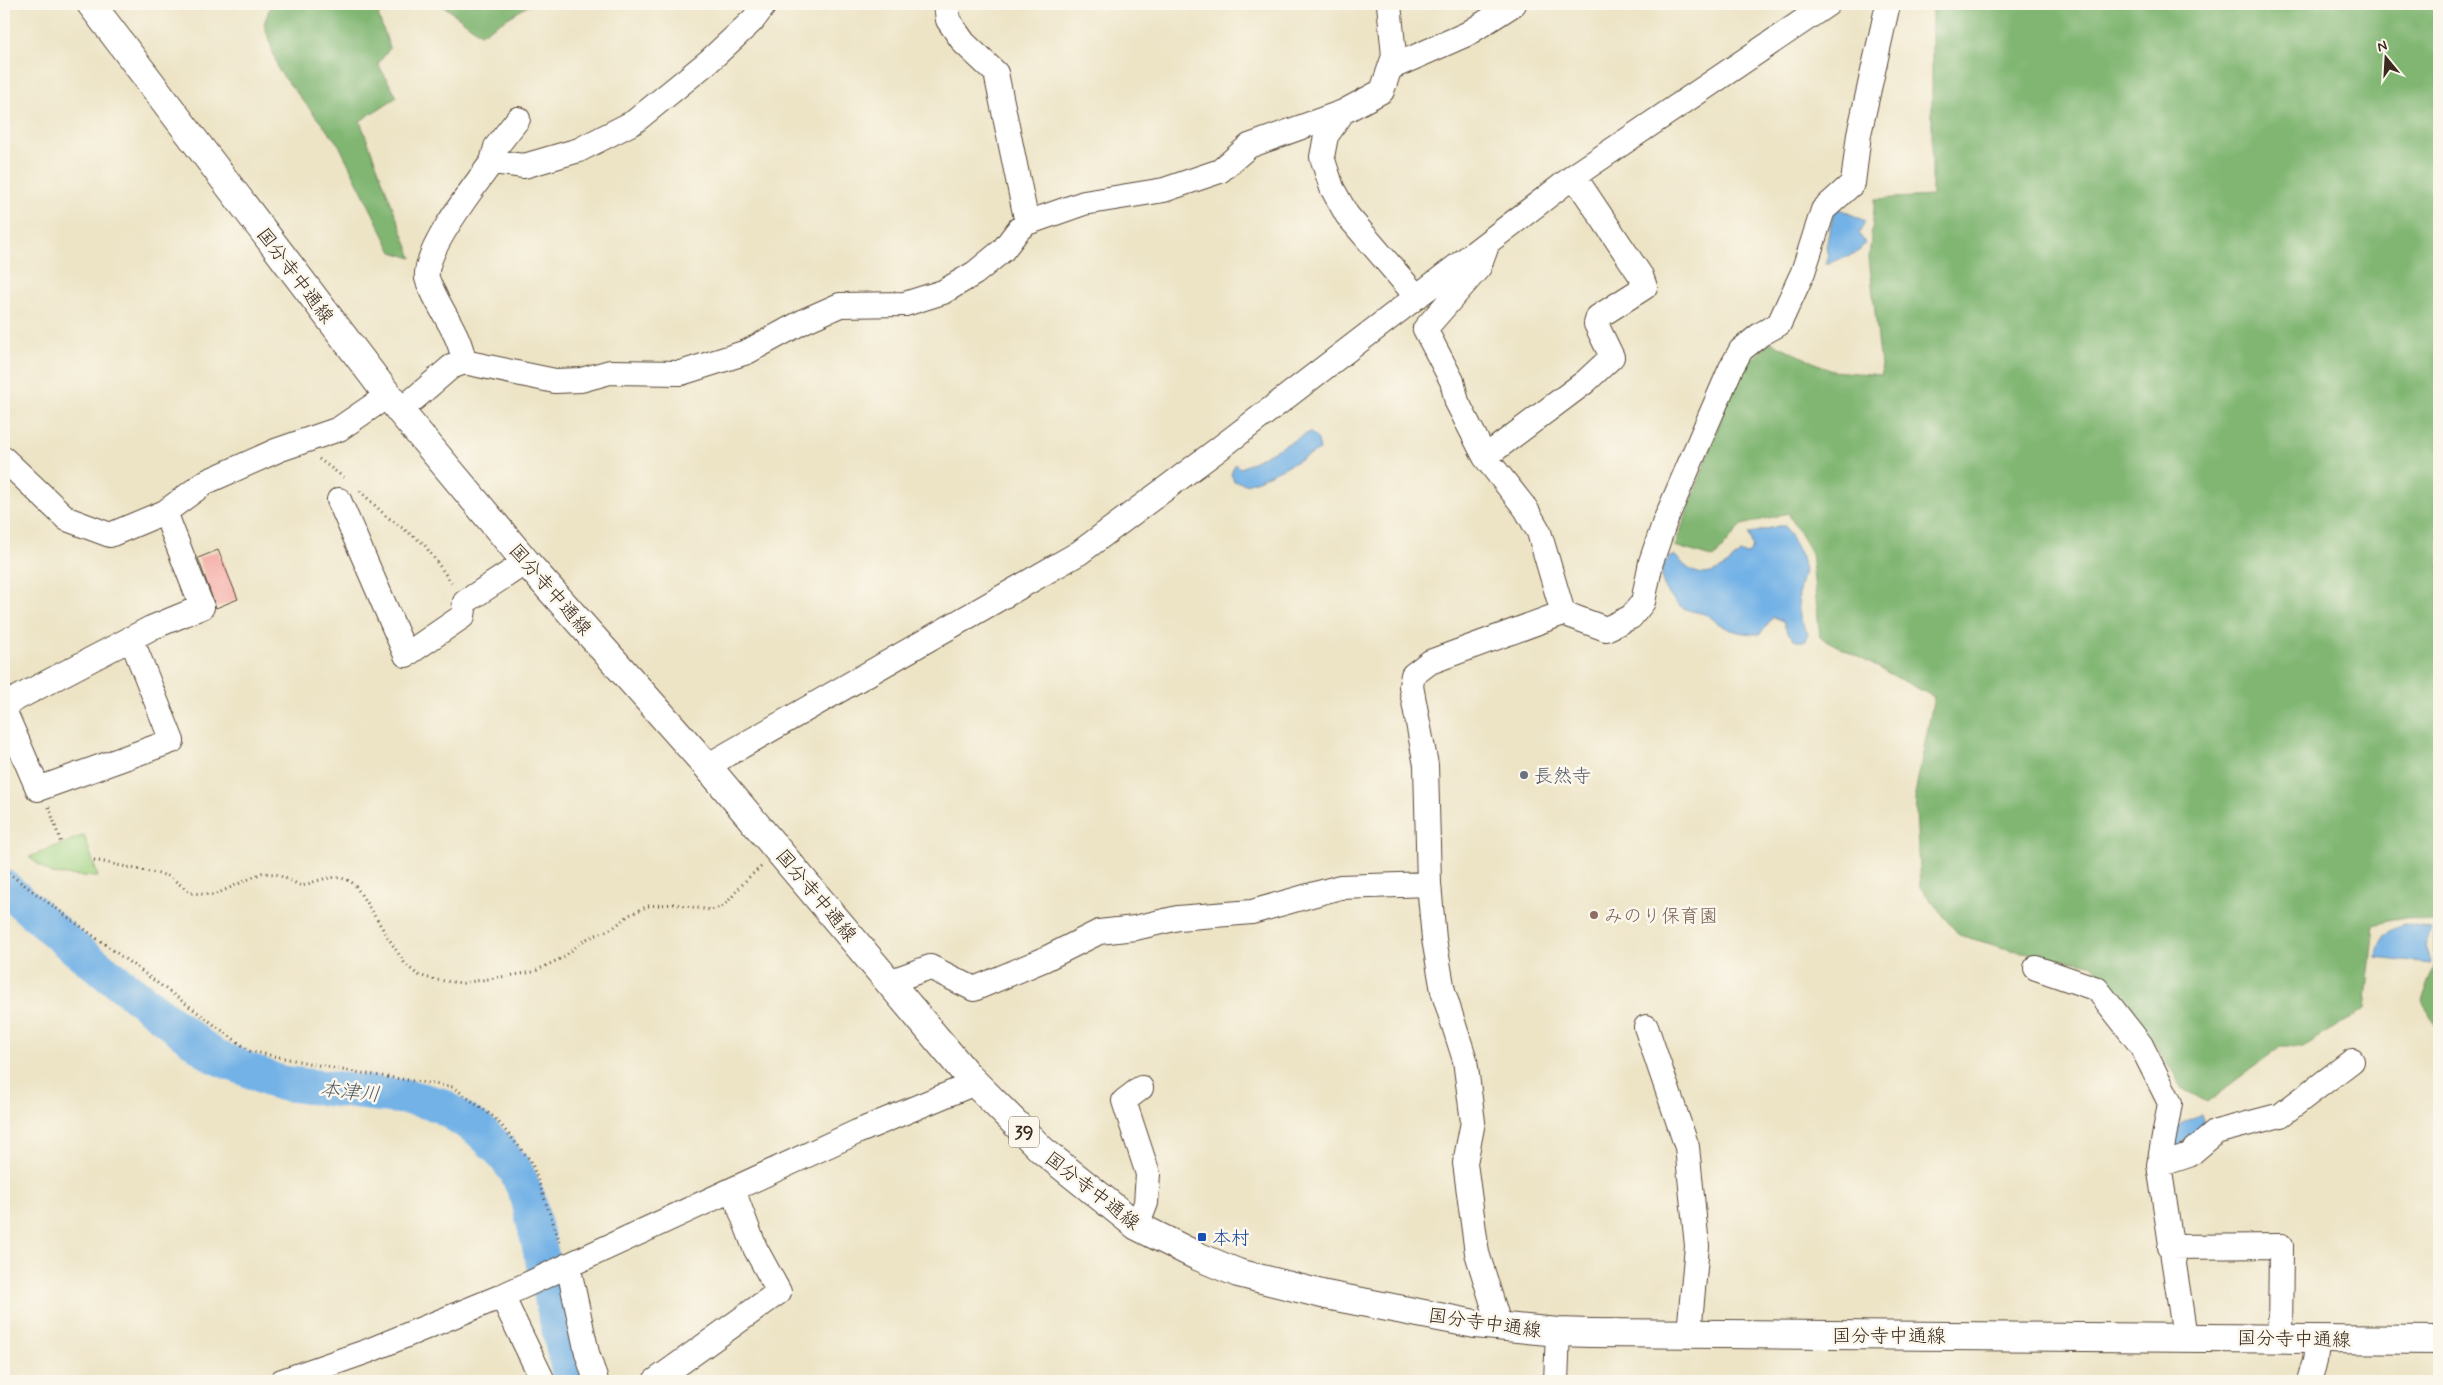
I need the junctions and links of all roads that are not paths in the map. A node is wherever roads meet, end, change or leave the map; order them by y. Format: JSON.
{"nodes":[{"id":1,"x":90,"y":4,"type":"edge"},
{"id":2,"x":765,"y":4,"type":"edge"},
{"id":3,"x":946,"y":4,"type":"edge"},
{"id":4,"x":1389,"y":4,"type":"edge"},
{"id":5,"x":1514,"y":4,"type":"edge"},
{"id":6,"x":1828,"y":4,"type":"edge"},
{"id":7,"x":1888,"y":4,"type":"edge"},
{"id":8,"x":1390,"y":68,"type":"junction"},
{"id":9,"x":1343,"y":112,"type":"junction"},
{"id":10,"x":518,"y":119,"type":"dead end"},
{"id":11,"x":492,"y":162,"type":"junction"},
{"id":12,"x":1574,"y":176,"type":"junction"},
{"id":13,"x":1027,"y":222,"type":"junction"},
{"id":14,"x":1488,"y":242,"type":"junction"},
{"id":15,"x":1417,"y":297,"type":"junction"},
{"id":16,"x":464,"y":362,"type":"junction"},
{"id":17,"x":393,"y":404,"type":"junction"},
{"id":18,"x":1485,"y":458,"type":"junction"},
{"id":19,"x":4,"y":459,"type":"edge"},
{"id":20,"x":350,"y":492,"type":"road end"},
{"id":21,"x":165,"y":512,"type":"junction"},
{"id":22,"x":526,"y":562,"type":"junction"},
{"id":23,"x":1562,"y":614,"type":"junction"},
{"id":24,"x":131,"y":638,"type":"junction"},
{"id":25,"x":4,"y":705,"type":"edge"},
{"id":26,"x":4,"y":710,"type":"edge"},
{"id":27,"x":707,"y":766,"type":"junction"},
{"id":28,"x":1429,"y":884,"type":"junction"},
{"id":29,"x":2036,"y":968,"type":"dead end"},
{"id":30,"x":889,"y":982,"type":"junction"},
{"id":31,"x":1646,"y":1027,"type":"dead end"},
{"id":32,"x":2352,"y":1061,"type":"dead end"},
{"id":33,"x":975,"y":1083,"type":"junction"},
{"id":34,"x":1141,"y":1088,"type":"dead end"},
{"id":35,"x":2159,"y":1165,"type":"junction"},
{"id":36,"x":733,"y":1190,"type":"junction"},
{"id":37,"x":1137,"y":1226,"type":"junction"},
{"id":38,"x":2170,"y":1247,"type":"junction"},
{"id":39,"x":564,"y":1267,"type":"junction"},
{"id":40,"x":502,"y":1296,"type":"junction"},
{"id":41,"x":1500,"y":1327,"type":"junction"},
{"id":42,"x":1558,"y":1332,"type":"junction"},
{"id":43,"x":1689,"y":1333,"type":"junction"},
{"id":44,"x":2185,"y":1337,"type":"junction"},
{"id":45,"x":2280,"y":1338,"type":"junction"},
{"id":46,"x":2318,"y":1338,"type":"junction"},
{"id":47,"x":2439,"y":1340,"type":"edge"},
{"id":48,"x":282,"y":1381,"type":"edge"},
{"id":49,"x":543,"y":1381,"type":"edge"},
{"id":50,"x":596,"y":1381,"type":"edge"},
{"id":51,"x":655,"y":1381,"type":"edge"},
{"id":52,"x":1556,"y":1381,"type":"edge"},
{"id":53,"x":2309,"y":1381,"type":"edge"}],
"edges":[{"from":1,"to":17,"type":"main road","name":"国分寺中通線","number":"39"},
{"from":2,"to":11,"type":"street"},
{"from":3,"to":13,"type":"street"},
{"from":4,"to":8,"type":"street"},
{"from":5,"to":8,"type":"street"},
{"from":6,"to":12,"type":"street"},
{"from":7,"to":23,"type":"street"},
{"from":8,"to":9,"type":"street"},
{"from":9,"to":13,"type":"street"},
{"from":9,"to":15,"type":"street"},
{"from":10,"to":11,"type":"street"},
{"from":11,"to":16,"type":"street"},
{"from":12,"to":14,"type":"street"},
{"from":12,"to":18,"type":"street"},
{"from":13,"to":16,"type":"street"},
{"from":14,"to":15,"type":"street"},
{"from":14,"to":18,"type":"street"},
{"from":15,"to":27,"type":"street"},
{"from":16,"to":17,"type":"street"},
{"from":17,"to":21,"type":"street"},
{"from":17,"to":22,"type":"main road","name":"国分寺中通線","number":"39"},
{"from":18,"to":23,"type":"street"},
{"from":19,"to":21,"type":"street"},
{"from":20,"to":22,"type":"street"},
{"from":21,"to":24,"type":"street"},
{"from":22,"to":27,"type":"main road","name":"国分寺中通線","number":"39"},
{"from":23,"to":28,"type":"street"},
{"from":24,"to":25,"type":"street"},
{"from":24,"to":26,"type":"street"},
{"from":27,"to":30,"type":"main road","name":"国分寺中通線","number":"39"},
{"from":28,"to":30,"type":"street"},
{"from":28,"to":41,"type":"street"},
{"from":29,"to":35,"type":"street"},
{"from":30,"to":33,"type":"main road","name":"国分寺中通線","number":"39"},
{"from":31,"to":43,"type":"street"},
{"from":32,"to":35,"type":"street"},
{"from":33,"to":36,"type":"street"},
{"from":33,"to":37,"type":"main road","name":"国分寺中通線","number":"39"},
{"from":34,"to":37,"type":"street"},
{"from":35,"to":38,"type":"street"},
{"from":36,"to":39,"type":"street"},
{"from":36,"to":51,"type":"street"},
{"from":37,"to":41,"type":"main road","name":"国分寺中通線","number":"39"},
{"from":38,"to":44,"type":"street"},
{"from":38,"to":45,"type":"street"},
{"from":39,"to":40,"type":"street"},
{"from":39,"to":50,"type":"street"},
{"from":40,"to":48,"type":"street"},
{"from":40,"to":49,"type":"street"},
{"from":41,"to":42,"type":"main road","name":"国分寺中通線","number":"39"},
{"from":42,"to":43,"type":"main road","name":"国分寺中通線","number":"39"},
{"from":42,"to":52,"type":"street"},
{"from":43,"to":44,"type":"main road","name":"国分寺中通線","number":"39"},
{"from":44,"to":45,"type":"main road","name":"国分寺中通線","number":"39"},
{"from":45,"to":46,"type":"main road","name":"国分寺中通線","number":"39"},
{"from":46,"to":47,"type":"main road","name":"国分寺中通線","number":"39"},
{"from":46,"to":53,"type":"street"}]}
